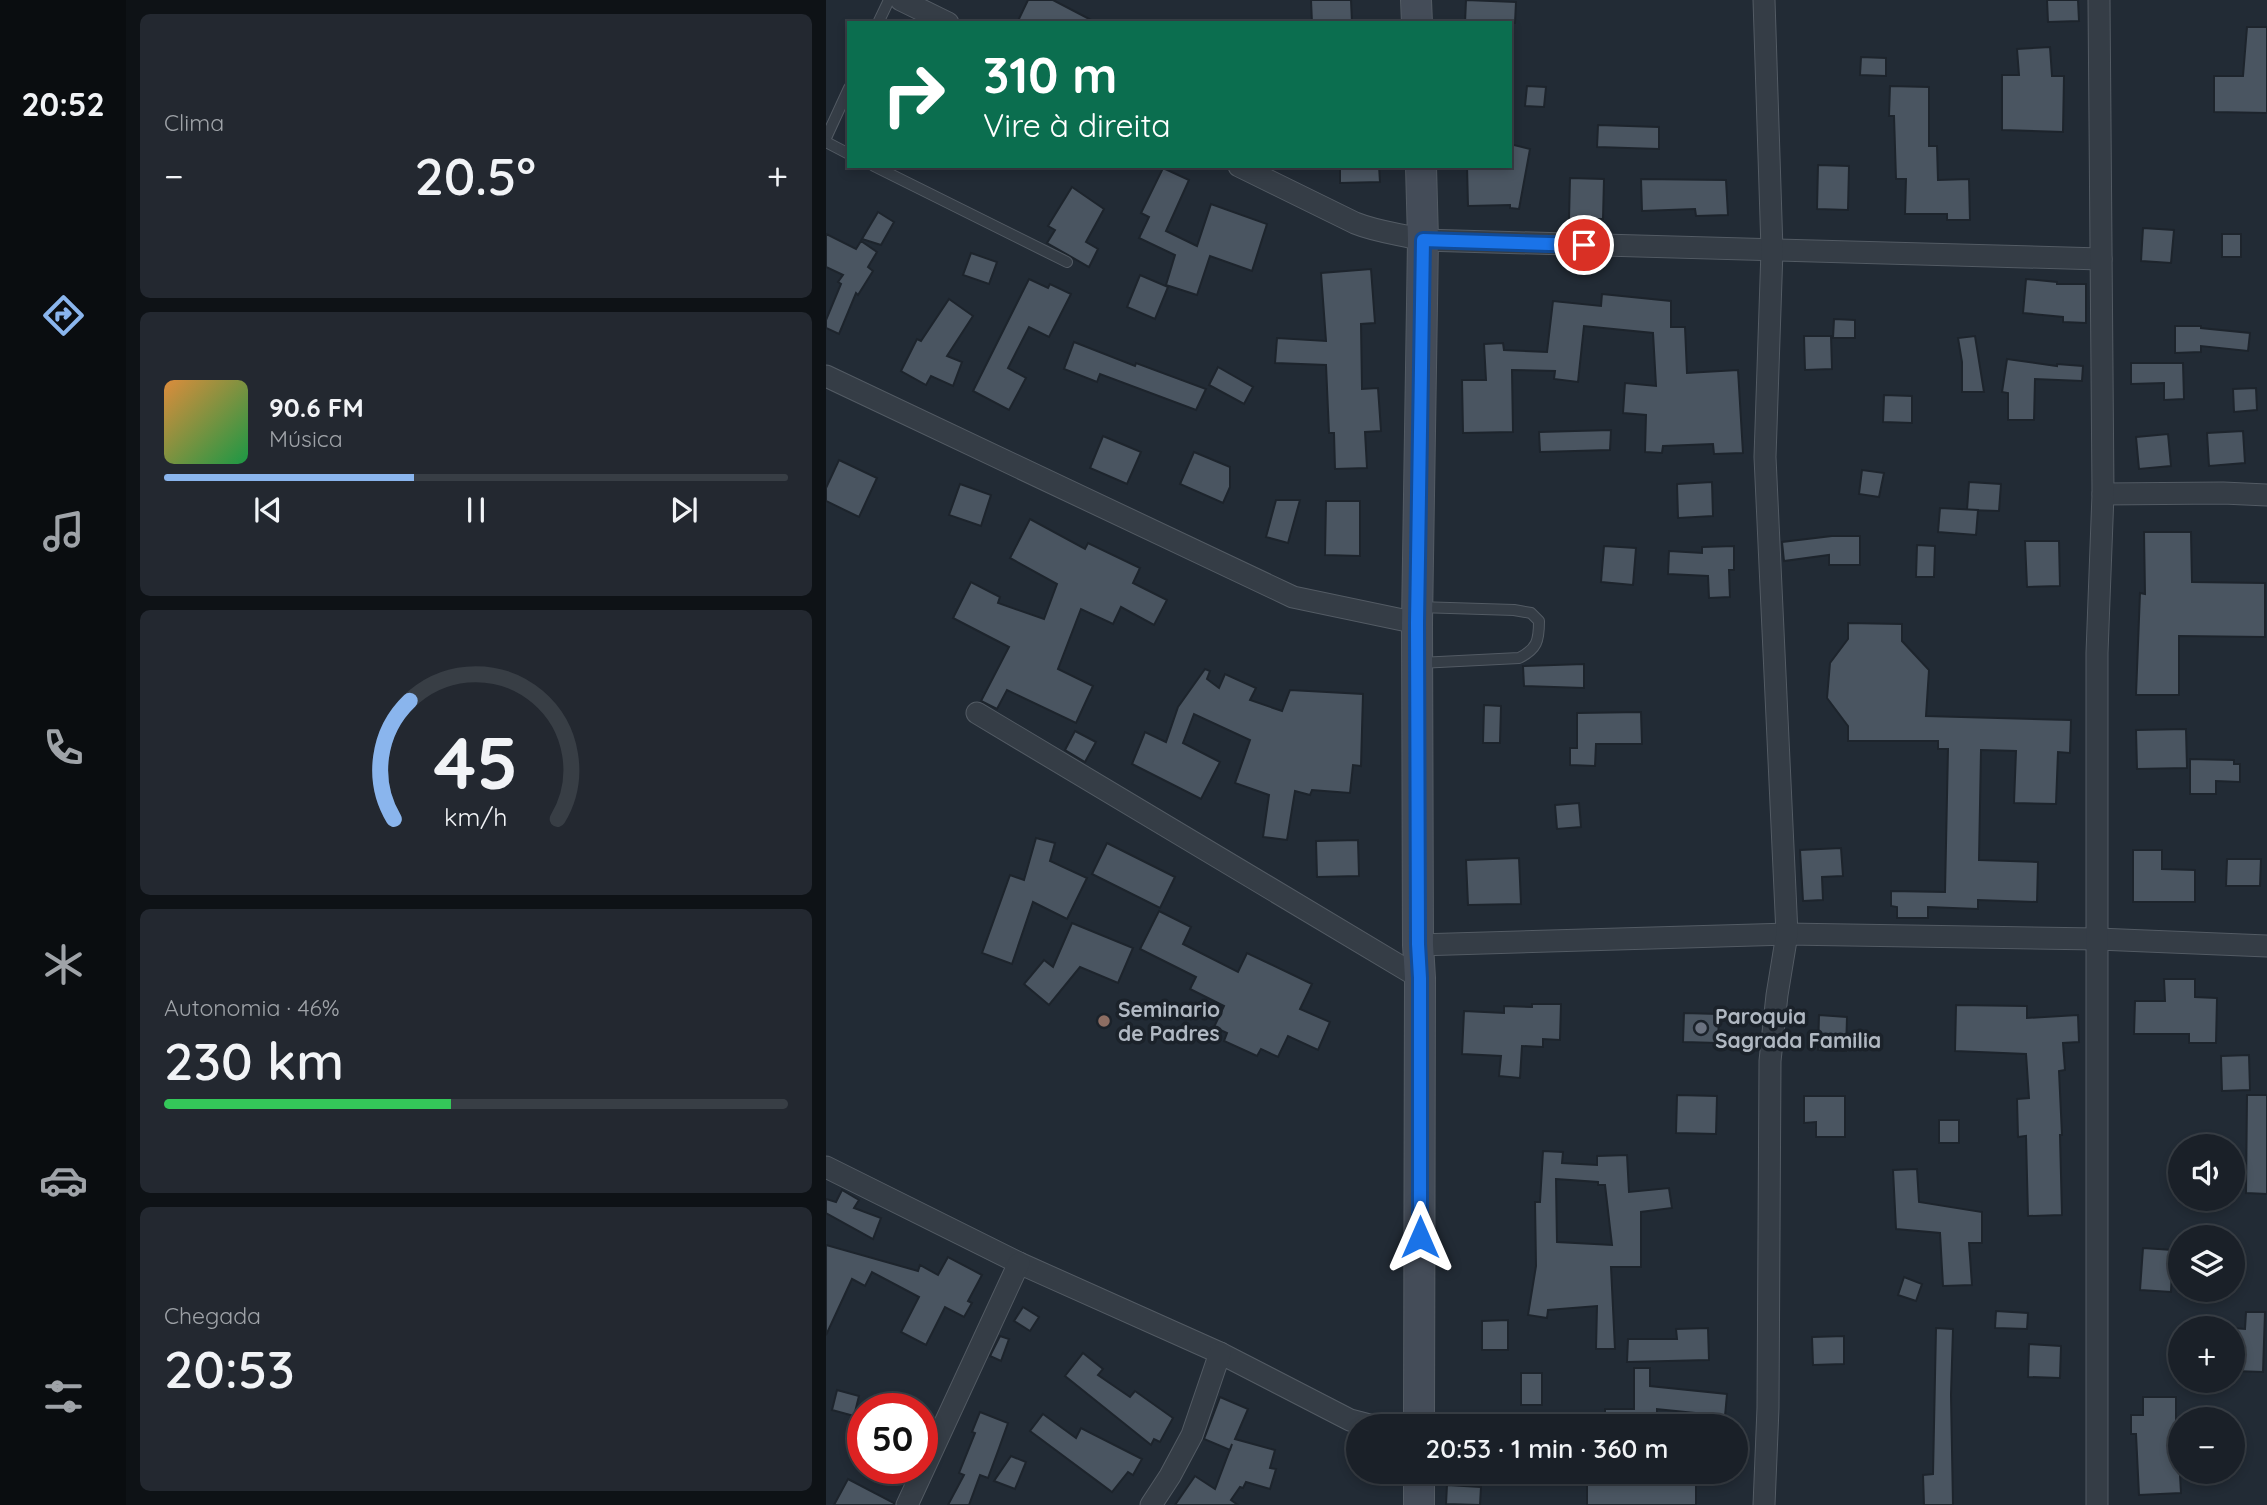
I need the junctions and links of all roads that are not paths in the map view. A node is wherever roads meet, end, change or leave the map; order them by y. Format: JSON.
{"nodes":[{"id":1,"x":888,"y":0,"type":"edge"},
{"id":2,"x":901,"y":0,"type":"edge"},
{"id":3,"x":1416,"y":0,"type":"edge"},
{"id":4,"x":1764,"y":0,"type":"edge"},
{"id":5,"x":2099,"y":0,"type":"edge"},
{"id":6,"x":879,"y":21,"type":"edge"},
{"id":7,"x":944,"y":21,"type":"edge"},
{"id":8,"x":1417,"y":21,"type":"edge"},
{"id":9,"x":847,"y":93,"type":"edge"},
{"id":10,"x":826,"y":140,"type":"edge"},
{"id":11,"x":847,"y":153,"type":"edge"},
{"id":12,"x":878,"y":168,"type":"edge"},
{"id":13,"x":1243,"y":168,"type":"edge"},
{"id":14,"x":1421,"y":168,"type":"edge"},
{"id":15,"x":1423,"y":240,"type":"junction"},
{"id":16,"x":1772,"y":250,"type":"junction"},
{"id":17,"x":2101,"y":259,"type":"junction"},
{"id":18,"x":1068,"y":262,"type":"dead end"},
{"id":19,"x":826,"y":376,"type":"edge"},
{"id":20,"x":2103,"y":494,"type":"junction"},
{"id":21,"x":2267,"y":495,"type":"edge"},
{"id":22,"x":1417,"y":615,"type":"junction"},
{"id":23,"x":1417,"y":663,"type":"junction"},
{"id":24,"x":977,"y":713,"type":"dead end"},
{"id":25,"x":1787,"y":934,"type":"junction"},
{"id":26,"x":2098,"y":939,"type":"junction"},
{"id":27,"x":1418,"y":944,"type":"junction"},
{"id":28,"x":2267,"y":946,"type":"edge"},
{"id":29,"x":1420,"y":978,"type":"junction"},
{"id":30,"x":826,"y":1167,"type":"edge"},
{"id":31,"x":1018,"y":1263,"type":"junction"},
{"id":32,"x":1220,"y":1353,"type":"junction"},
{"id":33,"x":1419,"y":1414,"type":"edge"},
{"id":34,"x":1346,"y":1418,"type":"edge"},
{"id":35,"x":1419,"y":1484,"type":"edge"},
{"id":36,"x":907,"y":1505,"type":"edge"},
{"id":37,"x":1151,"y":1505,"type":"edge"},
{"id":38,"x":1419,"y":1505,"type":"edge"},
{"id":39,"x":1764,"y":1505,"type":"edge"},
{"id":40,"x":2096,"y":1505,"type":"edge"}],
"edges":[{"from":1,"to":6,"type":"lane"},
{"from":2,"to":7,"type":"street"},
{"from":3,"to":8,"type":"main road"},
{"from":4,"to":16,"type":"street"},
{"from":5,"to":17,"type":"street"},
{"from":9,"to":10,"type":"lane"},
{"from":10,"to":11,"type":"lane"},
{"from":12,"to":18,"type":"lane"},
{"from":13,"to":15,"type":"street"},
{"from":14,"to":15,"type":"main road"},
{"from":15,"to":16,"type":"street"},
{"from":15,"to":22,"type":"main road"},
{"from":16,"to":17,"type":"street"},
{"from":16,"to":25,"type":"street"},
{"from":17,"to":20,"type":"street"},
{"from":19,"to":22,"type":"street"},
{"from":20,"to":21,"type":"street"},
{"from":20,"to":26,"type":"street"},
{"from":22,"to":23,"type":"main road"},
{"from":22,"to":23,"type":"lane"},
{"from":23,"to":27,"type":"main road"},
{"from":24,"to":29,"type":"street"},
{"from":25,"to":26,"type":"street"},
{"from":25,"to":27,"type":"street"},
{"from":25,"to":39,"type":"street"},
{"from":26,"to":28,"type":"street"},
{"from":26,"to":40,"type":"street"},
{"from":27,"to":29,"type":"main road"},
{"from":29,"to":33,"type":"main road"},
{"from":30,"to":31,"type":"street"},
{"from":31,"to":32,"type":"street"},
{"from":31,"to":36,"type":"street"},
{"from":32,"to":34,"type":"street"},
{"from":32,"to":37,"type":"street"},
{"from":35,"to":38,"type":"main road"}]}
